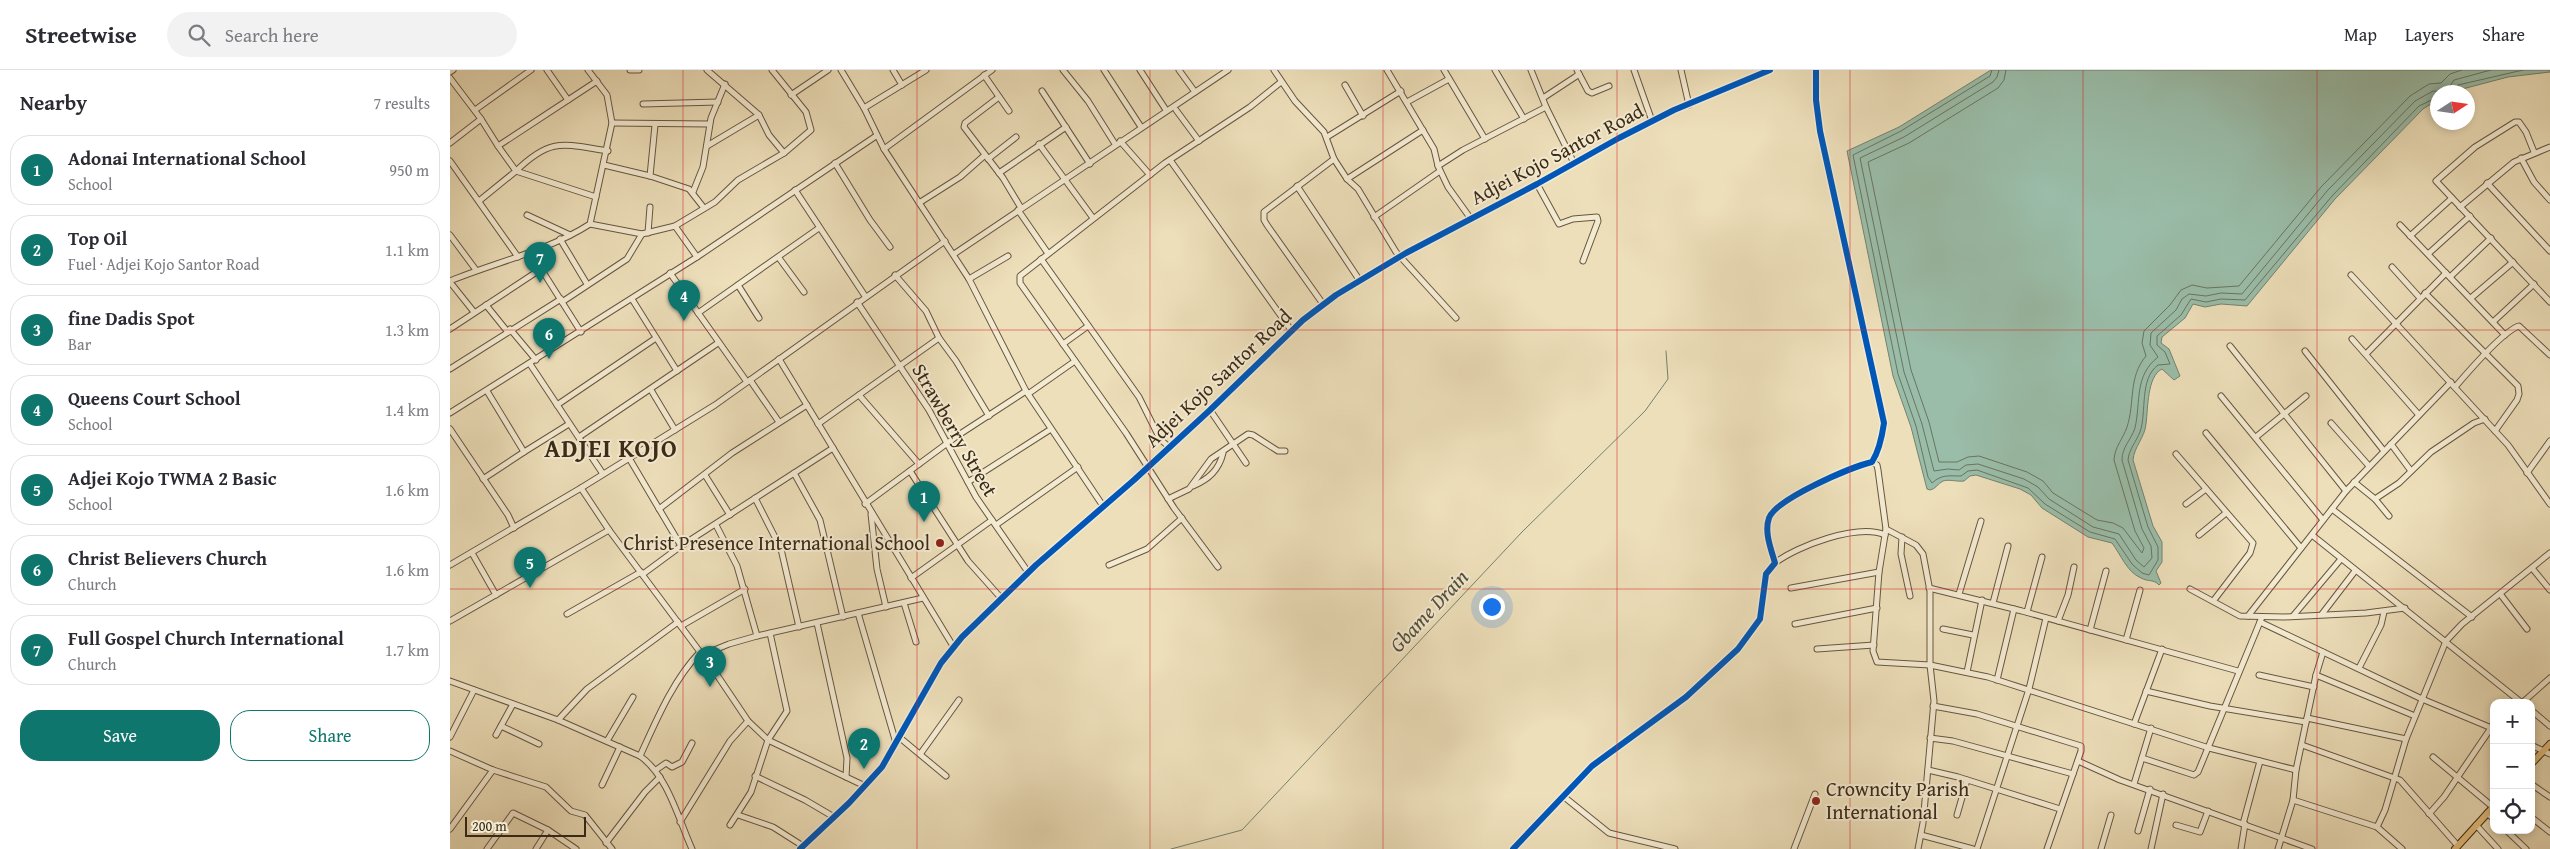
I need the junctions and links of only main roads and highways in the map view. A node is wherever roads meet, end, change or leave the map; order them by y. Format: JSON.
{"nodes":[{"id":1,"x":2550,"y":744,"type":"edge"},
{"id":2,"x":2547,"y":752,"type":"edge"},
{"id":3,"x":2535,"y":761,"type":"edge"},
{"id":4,"x":2490,"y":810,"type":"edge"},
{"id":5,"x":2456,"y":847,"type":"edge"}],
"edges":[{"from":1,"to":2,"type":"main road"},
{"from":2,"to":3,"type":"main road"},
{"from":4,"to":5,"type":"main road"}]}
